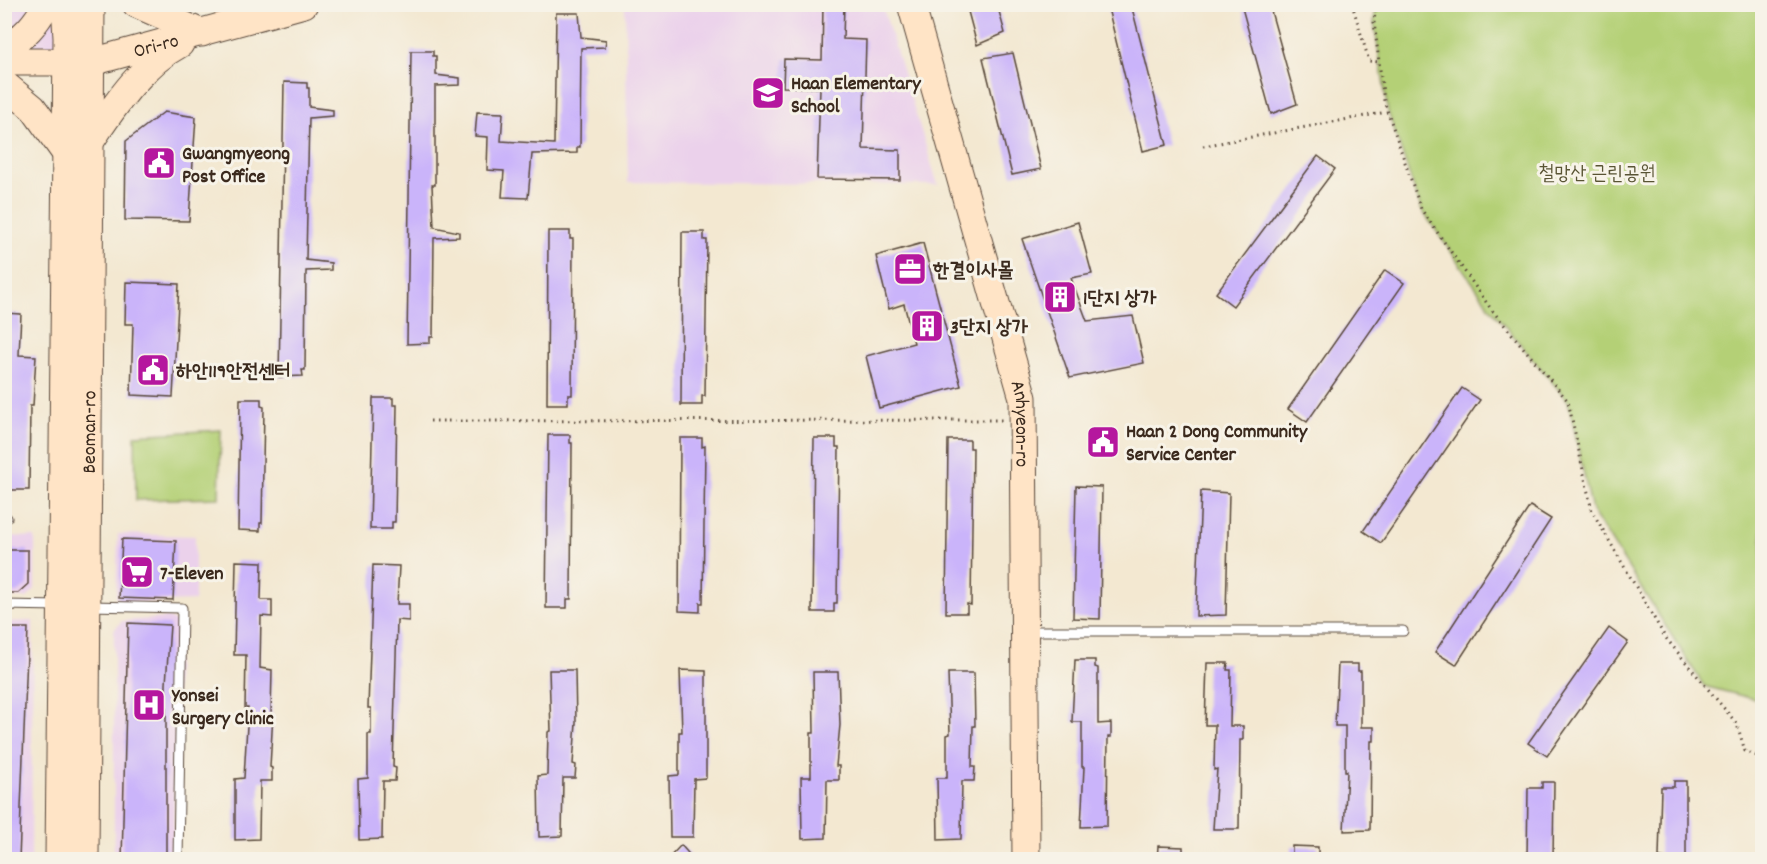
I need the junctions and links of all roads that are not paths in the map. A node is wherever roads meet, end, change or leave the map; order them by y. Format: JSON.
{"nodes":[{"id":1,"x":47,"y":4,"type":"edge"},
{"id":2,"x":65,"y":4,"type":"edge"},
{"id":3,"x":91,"y":4,"type":"edge"},
{"id":4,"x":136,"y":4,"type":"edge"},
{"id":5,"x":304,"y":4,"type":"edge"},
{"id":6,"x":911,"y":4,"type":"edge"},
{"id":7,"x":202,"y":33,"type":"junction"},
{"id":8,"x":4,"y":47,"type":"edge"},
{"id":9,"x":4,"y":62,"type":"edge"},
{"id":10,"x":79,"y":62,"type":"junction"},
{"id":11,"x":4,"y":84,"type":"edge"},
{"id":12,"x":92,"y":139,"type":"junction"},
{"id":13,"x":66,"y":154,"type":"junction"},
{"id":14,"x":4,"y":605,"type":"edge"},
{"id":15,"x":74,"y":606,"type":"junction"},
{"id":16,"x":1026,"y":631,"type":"junction"},
{"id":17,"x":1403,"y":631,"type":"dead end"},
{"id":18,"x":58,"y":860,"type":"edge"},
{"id":19,"x":85,"y":860,"type":"edge"},
{"id":20,"x":178,"y":860,"type":"edge"},
{"id":21,"x":1026,"y":860,"type":"edge"}],
"edges":[{"from":1,"to":8,"type":"main road"},
{"from":2,"to":10,"type":"main road","name":"Beoman-ro"},
{"from":3,"to":10,"type":"main road","name":"Beoman-ro"},
{"from":4,"to":7,"type":"main road"},
{"from":5,"to":7,"type":"main road","name":"Ori-ro"},
{"from":6,"to":16,"type":"main road","name":"Anhyeon-ro"},
{"from":7,"to":10,"type":"main road","name":"Ori-ro"},
{"from":7,"to":12,"type":"main road"},
{"from":9,"to":10,"type":"main road","name":"Ori-ro"},
{"from":10,"to":12,"type":"main road","name":"Beoman-ro"},
{"from":10,"to":13,"type":"main road","name":"Beoman-ro"},
{"from":11,"to":13,"type":"main road"},
{"from":12,"to":15,"type":"main road","name":"Beoman-ro"},
{"from":13,"to":15,"type":"main road","name":"Beoman-ro"},
{"from":14,"to":15,"type":"lane"},
{"from":15,"to":18,"type":"main road","name":"Beoman-ro"},
{"from":15,"to":19,"type":"main road","name":"Beoman-ro"},
{"from":15,"to":20,"type":"lane"},
{"from":16,"to":17,"type":"lane"},
{"from":16,"to":21,"type":"main road","name":"Anhyeon-ro"}]}
